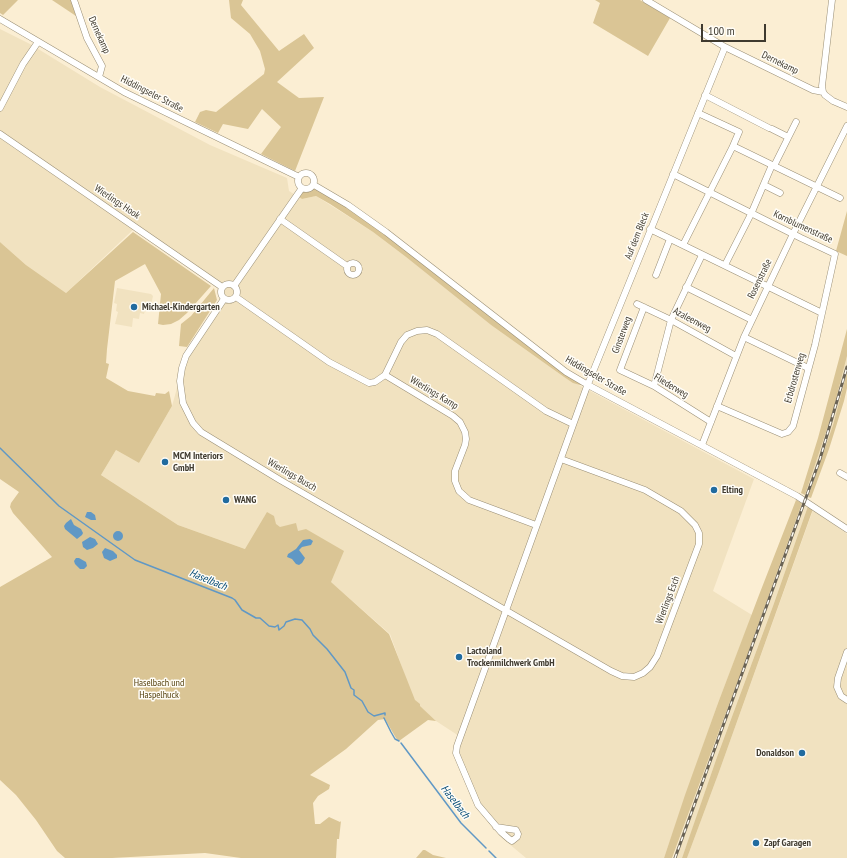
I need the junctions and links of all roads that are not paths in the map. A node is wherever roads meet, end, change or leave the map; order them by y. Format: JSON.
{"nodes":[{"id":1,"x":74,"y":0,"type":"edge"},
{"id":2,"x":646,"y":0,"type":"edge"},
{"id":3,"x":832,"y":0,"type":"edge"},
{"id":4,"x":0,"y":19,"type":"edge"},
{"id":5,"x":38,"y":42,"type":"junction"},
{"id":6,"x":724,"y":47,"type":"junction"},
{"id":7,"x":99,"y":77,"type":"junction"},
{"id":8,"x":823,"y":92,"type":"junction"},
{"id":9,"x":705,"y":95,"type":"junction"},
{"id":10,"x":847,"y":107,"type":"edge"},
{"id":11,"x":0,"y":108,"type":"edge"},
{"id":12,"x":698,"y":113,"type":"junction"},
{"id":13,"x":796,"y":122,"type":"dead end"},
{"id":14,"x":847,"y":126,"type":"edge"},
{"id":15,"x":0,"y":134,"type":"edge"},
{"id":16,"x":788,"y":136,"type":"junction"},
{"id":17,"x":733,"y":146,"type":"junction"},
{"id":18,"x":773,"y":166,"type":"junction"},
{"id":19,"x":673,"y":174,"type":"junction"},
{"id":20,"x":299,"y":177,"type":"junction"},
{"id":21,"x":314,"y":185,"type":"junction"},
{"id":22,"x":764,"y":185,"type":"junction"},
{"id":23,"x":817,"y":186,"type":"junction"},
{"id":24,"x":302,"y":188,"type":"junction"},
{"id":25,"x":710,"y":193,"type":"junction"},
{"id":26,"x":780,"y":193,"type":"dead end"},
{"id":27,"x":840,"y":198,"type":"dead end"},
{"id":28,"x":751,"y":214,"type":"junction"},
{"id":29,"x":280,"y":219,"type":"junction"},
{"id":30,"x":650,"y":229,"type":"junction"},
{"id":31,"x":793,"y":234,"type":"junction"},
{"id":32,"x":670,"y":239,"type":"junction"},
{"id":33,"x":683,"y":245,"type":"junction"},
{"id":34,"x":702,"y":255,"type":"junction"},
{"id":35,"x":725,"y":265,"type":"junction"},
{"id":36,"x":347,"y":266,"type":"dead end"},
{"id":37,"x":656,"y":275,"type":"dead end"},
{"id":38,"x":234,"y":286,"type":"junction"},
{"id":39,"x":686,"y":286,"type":"junction"},
{"id":40,"x":768,"y":286,"type":"junction"},
{"id":41,"x":222,"y":287,"type":"junction"},
{"id":42,"x":236,"y":297,"type":"junction"},
{"id":43,"x":224,"y":299,"type":"junction"},
{"id":44,"x":640,"y":305,"type":"joint"},
{"id":45,"x":822,"y":313,"type":"junction"},
{"id":46,"x":671,"y":320,"type":"junction"},
{"id":47,"x":752,"y":320,"type":"junction"},
{"id":48,"x":744,"y":337,"type":"junction"},
{"id":49,"x":736,"y":356,"type":"junction"},
{"id":50,"x":808,"y":368,"type":"junction"},
{"id":51,"x":620,"y":370,"type":"joint"},
{"id":52,"x":385,"y":375,"type":"junction"},
{"id":53,"x":588,"y":385,"type":"junction"},
{"id":54,"x":654,"y":386,"type":"junction"},
{"id":55,"x":717,"y":406,"type":"junction"},
{"id":56,"x":711,"y":422,"type":"junction"},
{"id":57,"x":573,"y":424,"type":"junction"},
{"id":58,"x":702,"y":445,"type":"junction"},
{"id":59,"x":561,"y":459,"type":"junction"},
{"id":60,"x":840,"y":473,"type":"dead end"},
{"id":61,"x":847,"y":476,"type":"edge"},
{"id":62,"x":536,"y":525,"type":"junction"},
{"id":63,"x":847,"y":529,"type":"edge"},
{"id":64,"x":505,"y":610,"type":"junction"},
{"id":65,"x":847,"y":652,"type":"edge"},
{"id":66,"x":847,"y":700,"type":"edge"},
{"id":67,"x":496,"y":827,"type":"dead end"}],
"edges":[{"from":1,"to":7,"type":"street","name":"Dernekamp"},
{"from":2,"to":6,"type":"street","name":"Dernekamp"},
{"from":3,"to":8,"type":"street"},
{"from":4,"to":5,"type":"street","name":"Hiddingseler Straße"},
{"from":5,"to":7,"type":"street","name":"Hiddingseler Straße"},
{"from":5,"to":11,"type":"street"},
{"from":6,"to":8,"type":"street","name":"Dernekamp"},
{"from":6,"to":9,"type":"street","name":"Auf dem Bleck"},
{"from":7,"to":20,"type":"street","name":"Hiddingseler Straße"},
{"from":8,"to":10,"type":"street","name":"Dernekamp"},
{"from":9,"to":12,"type":"street","name":"Auf dem Bleck"},
{"from":9,"to":16,"type":"street"},
{"from":12,"to":17,"type":"street"},
{"from":12,"to":19,"type":"street","name":"Auf dem Bleck"},
{"from":13,"to":16,"type":"street"},
{"from":14,"to":23,"type":"street","name":"Rosenstraße"},
{"from":15,"to":41,"type":"street","name":"Wierlings Hook"},
{"from":16,"to":18,"type":"street"},
{"from":17,"to":18,"type":"street"},
{"from":17,"to":25,"type":"street"},
{"from":18,"to":22,"type":"street"},
{"from":18,"to":23,"type":"street"},
{"from":19,"to":25,"type":"street","name":"Kornblumenstraße"},
{"from":19,"to":30,"type":"street","name":"Auf dem Bleck"},
{"from":20,"to":21,"type":"street"},
{"from":20,"to":24,"type":"street"},
{"from":21,"to":24,"type":"street"},
{"from":21,"to":53,"type":"street","name":"Hiddingseler Straße"},
{"from":22,"to":26,"type":"street"},
{"from":22,"to":28,"type":"street"},
{"from":23,"to":27,"type":"street"},
{"from":23,"to":31,"type":"street","name":"Rosenstraße"},
{"from":24,"to":29,"type":"street"},
{"from":25,"to":28,"type":"street","name":"Kornblumenstraße"},
{"from":25,"to":33,"type":"street"},
{"from":28,"to":31,"type":"street","name":"Kornblumenstraße"},
{"from":28,"to":35,"type":"street"},
{"from":29,"to":36,"type":"street"},
{"from":29,"to":38,"type":"street"},
{"from":30,"to":32,"type":"street"},
{"from":30,"to":53,"type":"street","name":"Auf dem Bleck"},
{"from":31,"to":40,"type":"street","name":"Rosenstraße"},
{"from":31,"to":45,"type":"street","name":"Kornblumenstraße"},
{"from":32,"to":33,"type":"street"},
{"from":32,"to":37,"type":"street"},
{"from":33,"to":34,"type":"street"},
{"from":34,"to":35,"type":"street"},
{"from":34,"to":39,"type":"street"},
{"from":35,"to":40,"type":"street"},
{"from":38,"to":41,"type":"street"},
{"from":38,"to":42,"type":"street"},
{"from":39,"to":46,"type":"street"},
{"from":39,"to":47,"type":"street"},
{"from":40,"to":45,"type":"street"},
{"from":40,"to":47,"type":"street","name":"Rosenstraße"},
{"from":41,"to":43,"type":"street"},
{"from":42,"to":43,"type":"street"},
{"from":42,"to":52,"type":"street"},
{"from":43,"to":64,"type":"street","name":"Wierlings Busch"},
{"from":44,"to":46,"type":"street","name":"Azaleenweg"},
{"from":44,"to":51,"type":"street","name":"Ginsterweg"},
{"from":45,"to":50,"type":"street","name":"Erbdrostenweg"},
{"from":46,"to":49,"type":"street","name":"Azaleenweg"},
{"from":46,"to":54,"type":"street"},
{"from":47,"to":48,"type":"street","name":"Rosenstraße"},
{"from":48,"to":49,"type":"street","name":"Rosenstraße"},
{"from":48,"to":50,"type":"street"},
{"from":49,"to":55,"type":"street","name":"Rosenstraße"},
{"from":50,"to":55,"type":"street","name":"Erbdrostenweg"},
{"from":51,"to":54,"type":"street","name":"Fliederweg"},
{"from":52,"to":57,"type":"street"},
{"from":52,"to":62,"type":"street","name":"Wierlings Kamp"},
{"from":53,"to":57,"type":"street"},
{"from":53,"to":58,"type":"street","name":"Hiddingseler Straße"},
{"from":54,"to":56,"type":"street","name":"Fliederweg"},
{"from":55,"to":56,"type":"street","name":"Rosenstraße"},
{"from":56,"to":58,"type":"street","name":"Rosenstraße"},
{"from":57,"to":59,"type":"street"},
{"from":58,"to":63,"type":"street","name":"Hiddingseler Straße"},
{"from":59,"to":62,"type":"street"},
{"from":59,"to":64,"type":"street","name":"Wierlings Esch"},
{"from":60,"to":61,"type":"street"},
{"from":62,"to":64,"type":"street"},
{"from":64,"to":67,"type":"street"},
{"from":65,"to":66,"type":"street"}]}
